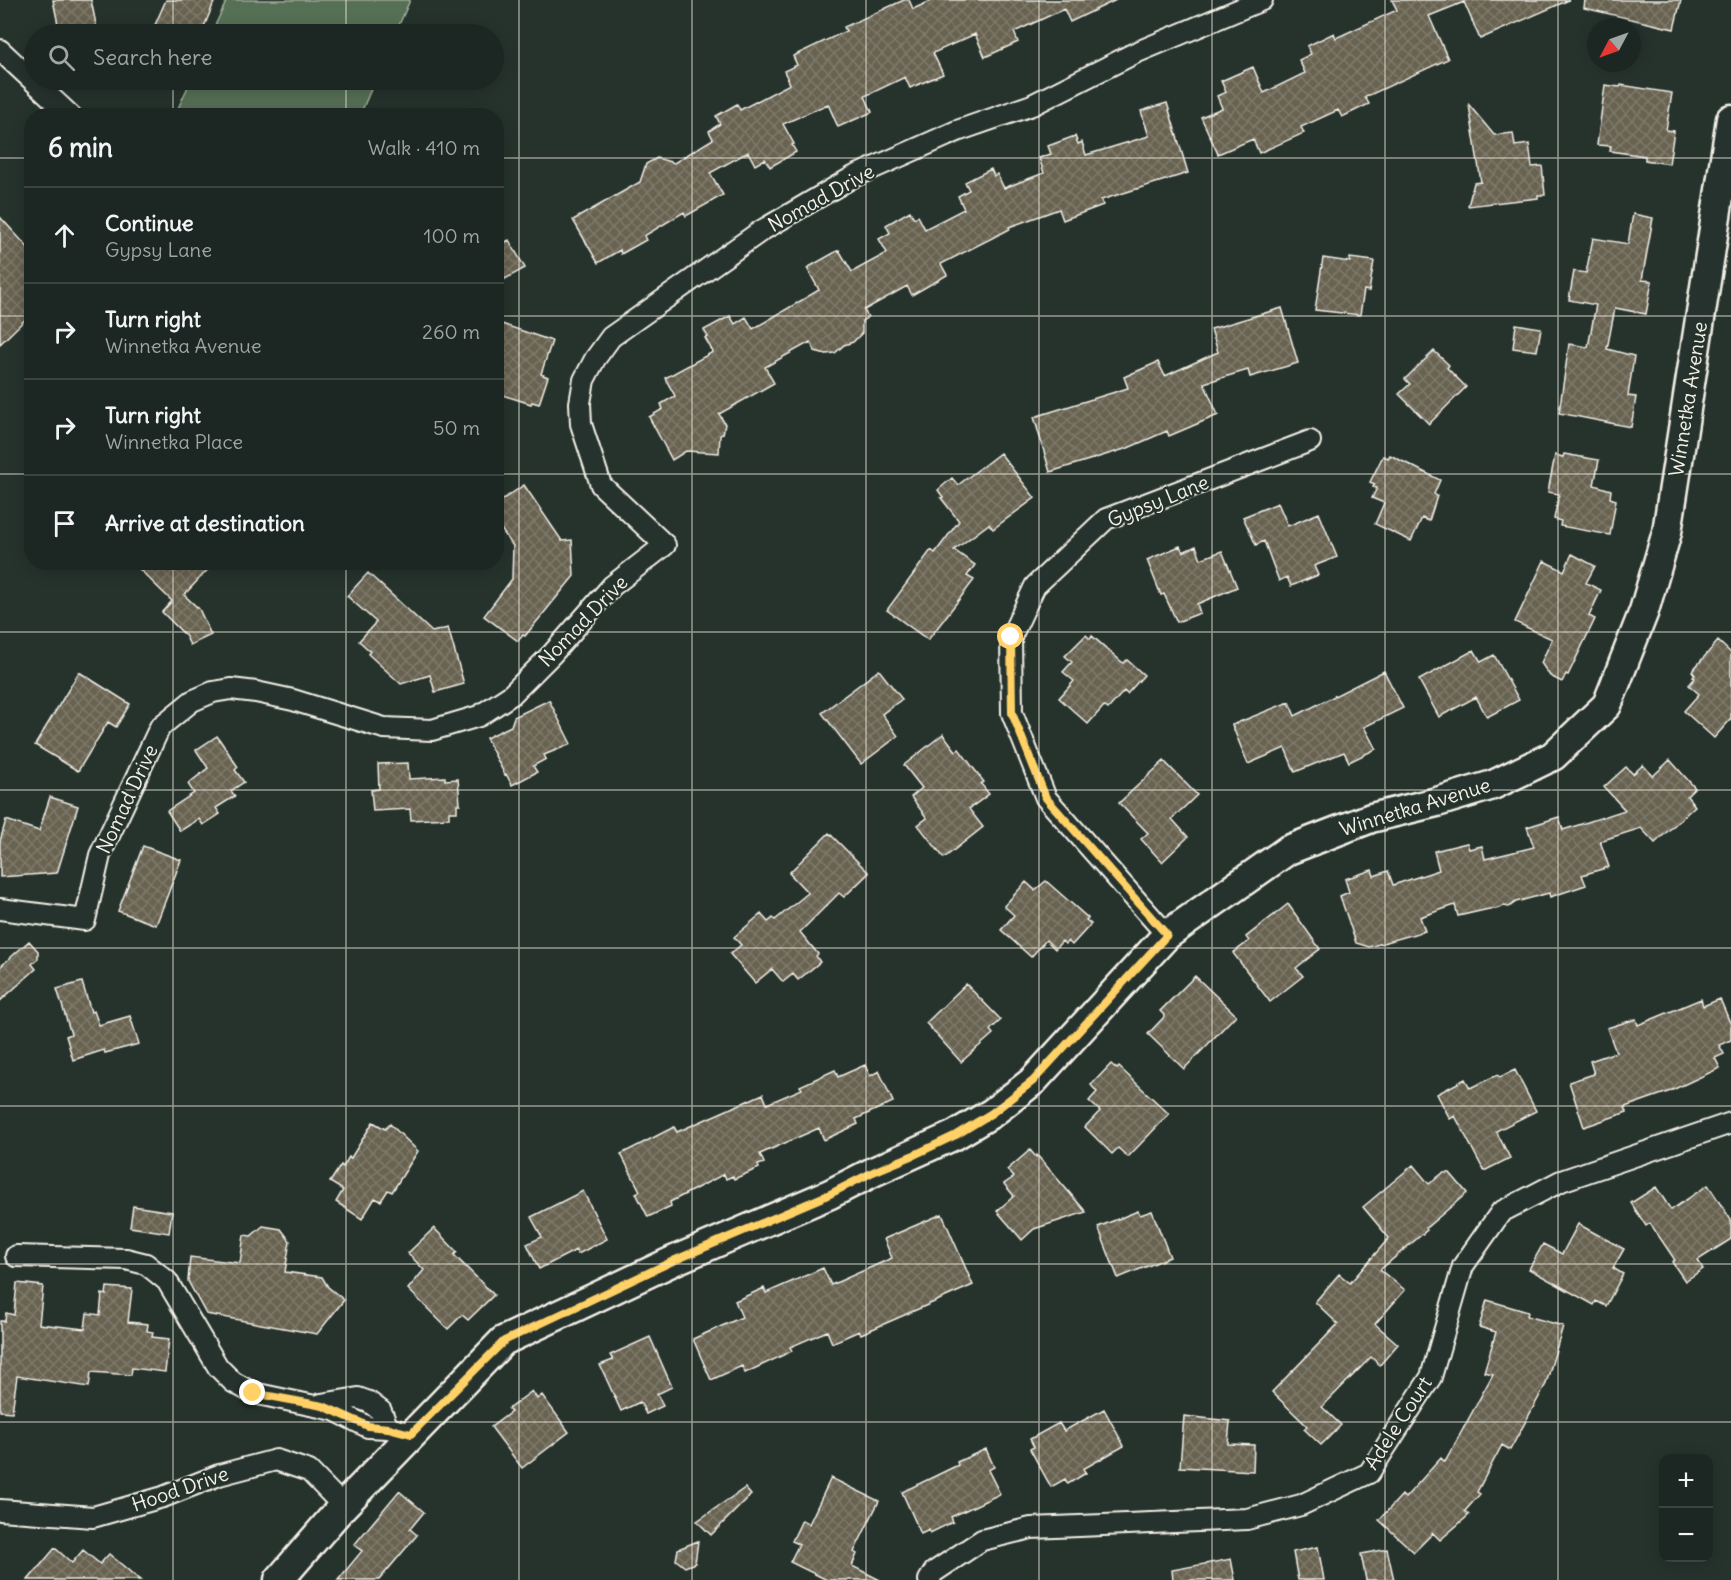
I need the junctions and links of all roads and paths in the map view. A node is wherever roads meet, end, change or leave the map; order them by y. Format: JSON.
{"nodes":[{"id":1,"x":1262,"y":0,"type":"edge"},
{"id":2,"x":0,"y":50,"type":"edge"},
{"id":3,"x":24,"y":72,"type":"edge"},
{"id":4,"x":43,"y":90,"type":"edge"},
{"id":5,"x":62,"y":108,"type":"edge"},
{"id":6,"x":1731,"y":119,"type":"edge"},
{"id":7,"x":1310,"y":441,"type":"dead end"},
{"id":8,"x":0,"y":909,"type":"edge"},
{"id":9,"x":1167,"y":935,"type":"junction"},
{"id":10,"x":1731,"y":1122,"type":"edge"},
{"id":11,"x":16,"y":1256,"type":"dead end"},
{"id":12,"x":400,"y":1431,"type":"junction"},
{"id":13,"x":344,"y":1506,"type":"junction"},
{"id":14,"x":0,"y":1510,"type":"edge"},
{"id":15,"x":279,"y":1580,"type":"edge"},
{"id":16,"x":929,"y":1580,"type":"edge"}],
"edges":[{"from":1,"to":8,"type":"street","name":"Nomad Drive"},
{"from":2,"to":3,"type":"street"},
{"from":4,"to":5,"type":"street"},
{"from":6,"to":9,"type":"main road","name":"Winnetka Avenue"},
{"from":7,"to":9,"type":"street","name":"Gypsy Lane"},
{"from":9,"to":12,"type":"main road","name":"Winnetka Avenue"},
{"from":10,"to":16,"type":"street","name":"Adele Court"},
{"from":11,"to":12,"type":"street"},
{"from":12,"to":13,"type":"main road","name":"Winnetka Avenue"},
{"from":13,"to":14,"type":"street","name":"Hood Drive"},
{"from":13,"to":15,"type":"main road","name":"Winnetka Avenue"}]}
